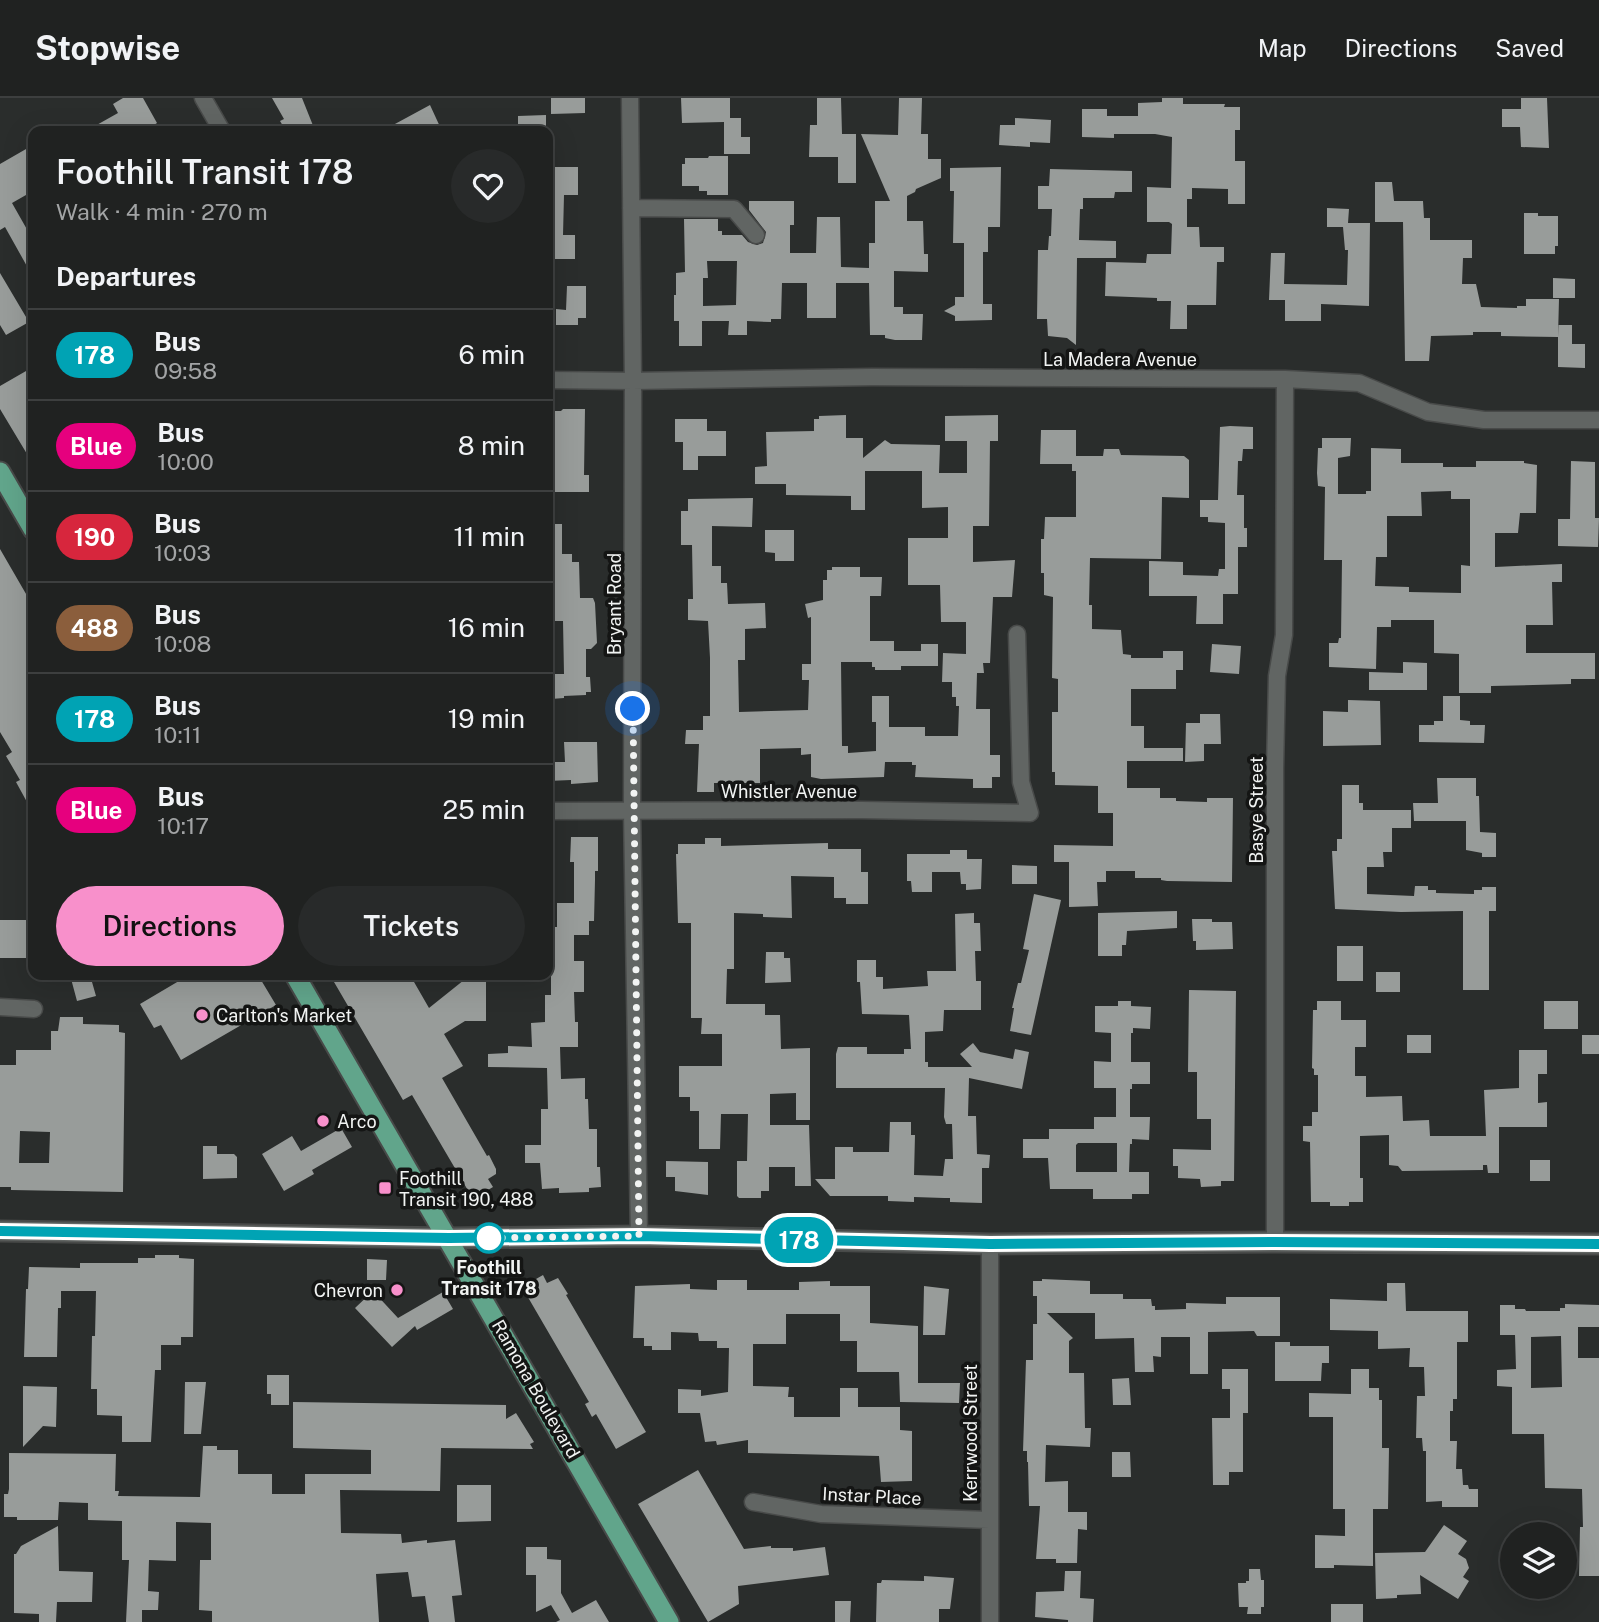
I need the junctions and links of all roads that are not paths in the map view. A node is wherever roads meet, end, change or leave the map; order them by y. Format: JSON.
{"nodes":[{"id":1,"x":203,"y":98,"type":"edge"},
{"id":2,"x":630,"y":98,"type":"edge"},
{"id":3,"x":219,"y":126,"type":"edge"},
{"id":4,"x":631,"y":208,"type":"junction"},
{"id":5,"x":756,"y":235,"type":"dead end"},
{"id":6,"x":1285,"y":379,"type":"junction"},
{"id":7,"x":553,"y":380,"type":"edge"},
{"id":8,"x":633,"y":381,"type":"junction"},
{"id":9,"x":1599,"y":420,"type":"edge"},
{"id":10,"x":0,"y":472,"type":"edge"},
{"id":11,"x":28,"y":520,"type":"edge"},
{"id":12,"x":1017,"y":634,"type":"dead end"},
{"id":13,"x":553,"y":811,"type":"edge"},
{"id":14,"x":632,"y":811,"type":"junction"},
{"id":15,"x":298,"y":980,"type":"edge"},
{"id":16,"x":0,"y":1007,"type":"edge"},
{"id":17,"x":34,"y":1009,"type":"dead end"},
{"id":18,"x":0,"y":1231,"type":"edge"},
{"id":19,"x":639,"y":1236,"type":"junction"},
{"id":20,"x":449,"y":1238,"type":"junction"},
{"id":21,"x":1275,"y":1242,"type":"junction"},
{"id":22,"x":990,"y":1244,"type":"junction"},
{"id":23,"x":1599,"y":1244,"type":"edge"},
{"id":24,"x":753,"y":1502,"type":"dead end"},
{"id":25,"x":989,"y":1520,"type":"junction"},
{"id":26,"x":669,"y":1622,"type":"edge"},
{"id":27,"x":990,"y":1622,"type":"edge"}],
"edges":[{"from":1,"to":3,"type":"street"},
{"from":2,"to":4,"type":"street","name":"Bryant Road"},
{"from":4,"to":5,"type":"street"},
{"from":4,"to":8,"type":"street","name":"Bryant Road"},
{"from":6,"to":8,"type":"street","name":"La Madera Avenue"},
{"from":6,"to":9,"type":"street","name":"La Madera Avenue"},
{"from":6,"to":21,"type":"street","name":"Basye Street"},
{"from":7,"to":8,"type":"street","name":"La Madera Avenue"},
{"from":8,"to":14,"type":"street","name":"Bryant Road"},
{"from":10,"to":11,"type":"main road"},
{"from":12,"to":14,"type":"street","name":"Whistler Avenue"},
{"from":13,"to":14,"type":"street","name":"Whistler Avenue"},
{"from":14,"to":19,"type":"street","name":"Bryant Road"},
{"from":15,"to":20,"type":"main road","name":"Ramona Boulevard"},
{"from":16,"to":17,"type":"street"},
{"from":18,"to":20,"type":"street"},
{"from":19,"to":20,"type":"street"},
{"from":19,"to":22,"type":"street"},
{"from":20,"to":26,"type":"main road","name":"Ramona Boulevard"},
{"from":21,"to":22,"type":"street"},
{"from":21,"to":23,"type":"street"},
{"from":22,"to":25,"type":"street","name":"Kerrwood Street"},
{"from":24,"to":25,"type":"street","name":"Instar Place"},
{"from":25,"to":27,"type":"street","name":"Kerrwood Street"}]}
